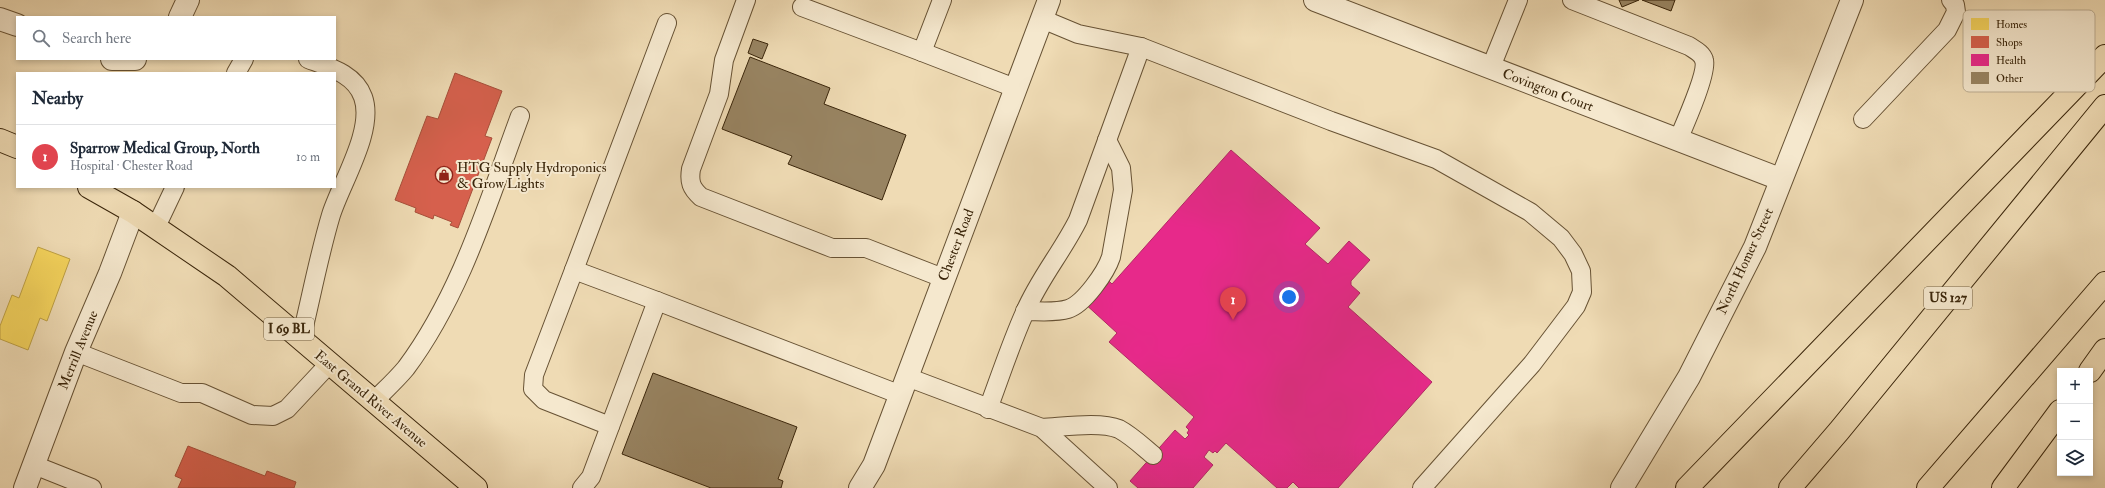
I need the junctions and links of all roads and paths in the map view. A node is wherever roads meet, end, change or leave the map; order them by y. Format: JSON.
{"nodes":[{"id":1,"x":188,"y":0,"type":"edge"},
{"id":2,"x":746,"y":0,"type":"edge"},
{"id":3,"x":942,"y":0,"type":"edge"},
{"id":4,"x":1315,"y":0,"type":"edge"},
{"id":5,"x":1518,"y":0,"type":"edge"},
{"id":6,"x":1572,"y":0,"type":"edge"},
{"id":7,"x":1852,"y":0,"type":"edge"},
{"id":8,"x":1951,"y":0,"type":"edge"},
{"id":9,"x":802,"y":7,"type":"dead end"},
{"id":10,"x":1045,"y":10,"type":"edge"},
{"id":11,"x":180,"y":16,"type":"edge"},
{"id":12,"x":0,"y":19,"type":"edge"},
{"id":13,"x":667,"y":23,"type":"dead end"},
{"id":14,"x":16,"y":25,"type":"edge"},
{"id":15,"x":1141,"y":47,"type":"junction"},
{"id":16,"x":922,"y":52,"type":"junction"},
{"id":17,"x":2105,"y":56,"type":"edge"},
{"id":18,"x":243,"y":60,"type":"edge"},
{"id":19,"x":311,"y":60,"type":"edge"},
{"id":20,"x":2095,"y":66,"type":"edge"},
{"id":21,"x":1490,"y":68,"type":"junction"},
{"id":22,"x":237,"y":72,"type":"edge"},
{"id":23,"x":1015,"y":88,"type":"junction"},
{"id":24,"x":2070,"y":92,"type":"edge"},
{"id":25,"x":2105,"y":106,"type":"edge"},
{"id":26,"x":520,"y":116,"type":"dead end"},
{"id":27,"x":1864,"y":119,"type":"dead end"},
{"id":28,"x":0,"y":140,"type":"edge"},
{"id":29,"x":1107,"y":140,"type":"junction"},
{"id":30,"x":1678,"y":140,"type":"junction"},
{"id":31,"x":16,"y":147,"type":"edge"},
{"id":32,"x":1780,"y":179,"type":"junction"},
{"id":33,"x":91,"y":188,"type":"edge"},
{"id":34,"x":175,"y":188,"type":"edge"},
{"id":35,"x":133,"y":212,"type":"junction"},
{"id":36,"x":156,"y":227,"type":"junction"},
{"id":37,"x":574,"y":270,"type":"junction"},
{"id":38,"x":943,"y":278,"type":"junction"},
{"id":39,"x":2105,"y":283,"type":"edge"},
{"id":40,"x":657,"y":301,"type":"junction"},
{"id":41,"x":1025,"y":311,"type":"junction"},
{"id":42,"x":301,"y":339,"type":"junction"},
{"id":43,"x":2105,"y":350,"type":"edge"},
{"id":44,"x":76,"y":352,"type":"junction"},
{"id":45,"x":330,"y":363,"type":"junction"},
{"id":46,"x":2092,"y":368,"type":"edge"},
{"id":47,"x":904,"y":386,"type":"junction"},
{"id":48,"x":374,"y":401,"type":"junction"},
{"id":49,"x":988,"y":409,"type":"junction"},
{"id":50,"x":2057,"y":415,"type":"edge"},
{"id":51,"x":610,"y":426,"type":"junction"},
{"id":52,"x":1042,"y":428,"type":"junction"},
{"id":53,"x":1153,"y":455,"type":"dead end"},
{"id":54,"x":34,"y":465,"type":"junction"},
{"id":55,"x":25,"y":488,"type":"edge"},
{"id":56,"x":92,"y":488,"type":"edge"},
{"id":57,"x":476,"y":488,"type":"edge"},
{"id":58,"x":582,"y":488,"type":"edge"},
{"id":59,"x":860,"y":488,"type":"edge"},
{"id":60,"x":1108,"y":488,"type":"edge"},
{"id":61,"x":1422,"y":488,"type":"edge"},
{"id":62,"x":1622,"y":488,"type":"edge"},
{"id":63,"x":1687,"y":488,"type":"edge"},
{"id":64,"x":1790,"y":488,"type":"edge"},
{"id":65,"x":1928,"y":488,"type":"edge"},
{"id":66,"x":2003,"y":488,"type":"edge"}],
"edges":[{"from":1,"to":11,"type":"street"},
{"from":2,"to":38,"type":"lane"},
{"from":3,"to":16,"type":"lane"},
{"from":4,"to":21,"type":"street","name":"Covington Court"},
{"from":5,"to":21,"type":"lane"},
{"from":6,"to":30,"type":"lane"},
{"from":7,"to":32,"type":"street","name":"North Homer Street"},
{"from":8,"to":27,"type":"lane"},
{"from":9,"to":16,"type":"lane"},
{"from":10,"to":15,"type":"lane"},
{"from":10,"to":23,"type":"street","name":"Chester Road"},
{"from":12,"to":14,"type":"street"},
{"from":13,"to":37,"type":"lane"},
{"from":15,"to":29,"type":"lane"},
{"from":15,"to":61,"type":"lane"},
{"from":16,"to":23,"type":"lane"},
{"from":17,"to":20,"type":"main road"},
{"from":18,"to":22,"type":"lane"},
{"from":19,"to":42,"type":"lane"},
{"from":21,"to":30,"type":"street","name":"Covington Court"},
{"from":23,"to":38,"type":"street","name":"Chester Road"},
{"from":24,"to":63,"type":"main road"},
{"from":25,"to":64,"type":"main road","number":"US 127"},
{"from":26,"to":48,"type":"lane"},
{"from":28,"to":31,"type":"main road"},
{"from":29,"to":41,"type":"lane"},
{"from":29,"to":41,"type":"lane"},
{"from":30,"to":32,"type":"street","name":"Covington Court"},
{"from":32,"to":62,"type":"street","name":"North Homer Street"},
{"from":33,"to":35,"type":"main road","name":"East Grand River Avenue","number":"I 69 BL"},
{"from":34,"to":36,"type":"lane"},
{"from":35,"to":36,"type":"main road","name":"East Grand River Avenue","number":"I 69 BL"},
{"from":35,"to":44,"type":"street","name":"Merrill Avenue"},
{"from":36,"to":42,"type":"main road","name":"East Grand River Avenue","number":"I 69 BL"},
{"from":37,"to":40,"type":"lane"},
{"from":37,"to":51,"type":"lane"},
{"from":38,"to":47,"type":"street","name":"Chester Road"},
{"from":39,"to":65,"type":"main road"},
{"from":40,"to":47,"type":"lane"},
{"from":40,"to":51,"type":"lane"},
{"from":41,"to":49,"type":"lane"},
{"from":42,"to":45,"type":"main road","name":"East Grand River Avenue","number":"I 69 BL"},
{"from":43,"to":46,"type":"main road"},
{"from":44,"to":45,"type":"lane"},
{"from":44,"to":54,"type":"street","name":"Merrill Avenue"},
{"from":45,"to":48,"type":"main road","name":"East Grand River Avenue","number":"I 69 BL"},
{"from":47,"to":49,"type":"lane"},
{"from":47,"to":59,"type":"street","name":"Chester Road"},
{"from":48,"to":57,"type":"main road","name":"East Grand River Avenue","number":"I 69 BL"},
{"from":49,"to":52,"type":"lane"},
{"from":50,"to":66,"type":"main road"},
{"from":51,"to":58,"type":"lane"},
{"from":52,"to":53,"type":"lane"},
{"from":52,"to":60,"type":"lane"},
{"from":54,"to":55,"type":"street","name":"Merrill Avenue"},
{"from":54,"to":56,"type":"lane"}]}
